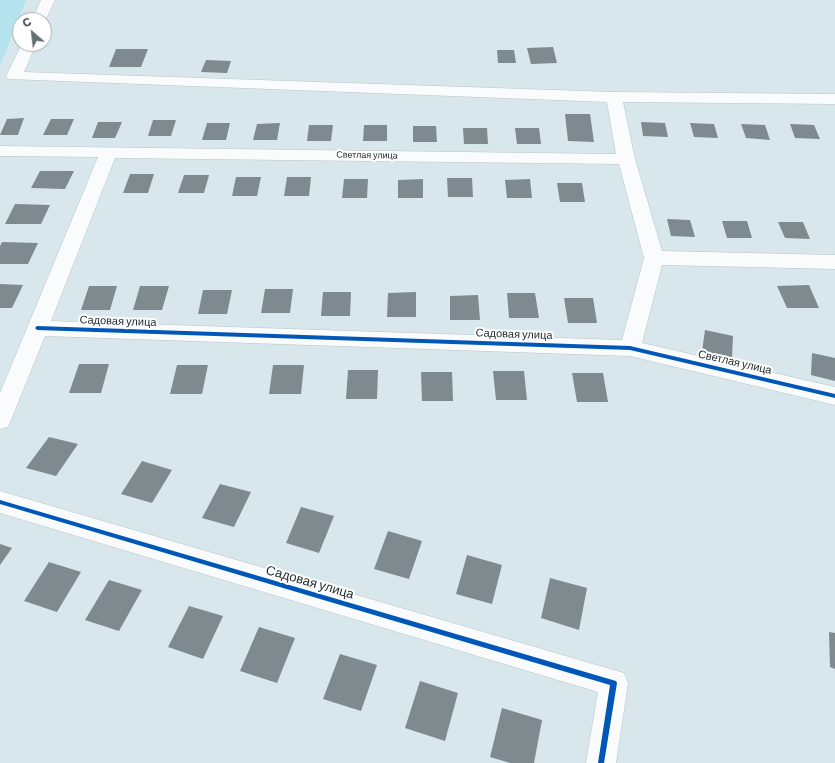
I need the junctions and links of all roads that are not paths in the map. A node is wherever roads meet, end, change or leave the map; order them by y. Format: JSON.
{"nodes":[{"id":1,"x":48,"y":0,"type":"edge"},
{"id":2,"x":43,"y":12,"type":"edge"},
{"id":3,"x":25,"y":52,"type":"edge"},
{"id":4,"x":614,"y":97,"type":"junction"},
{"id":5,"x":835,"y":99,"type":"edge"},
{"id":6,"x":0,"y":151,"type":"edge"},
{"id":7,"x":108,"y":151,"type":"junction"},
{"id":8,"x":626,"y":159,"type":"junction"},
{"id":9,"x":654,"y":258,"type":"junction"},
{"id":10,"x":835,"y":262,"type":"edge"},
{"id":11,"x":37,"y":328,"type":"junction"},
{"id":12,"x":630,"y":348,"type":"junction"},
{"id":13,"x":835,"y":396,"type":"edge"},
{"id":14,"x":0,"y":420,"type":"edge"},
{"id":15,"x":0,"y":502,"type":"edge"},
{"id":16,"x":601,"y":763,"type":"edge"}],
"edges":[{"from":1,"to":2,"type":"street"},
{"from":3,"to":4,"type":"street"},
{"from":4,"to":5,"type":"street"},
{"from":4,"to":8,"type":"street"},
{"from":6,"to":7,"type":"street","name":"Светлая улица"},
{"from":7,"to":8,"type":"street","name":"Светлая улица"},
{"from":7,"to":11,"type":"street"},
{"from":8,"to":9,"type":"street"},
{"from":9,"to":10,"type":"street"},
{"from":9,"to":12,"type":"street"},
{"from":11,"to":12,"type":"street","name":"Садовая улица"},
{"from":11,"to":14,"type":"street"},
{"from":12,"to":13,"type":"street","name":"Светлая улица"},
{"from":15,"to":16,"type":"street","name":"Садовая улица"}]}
